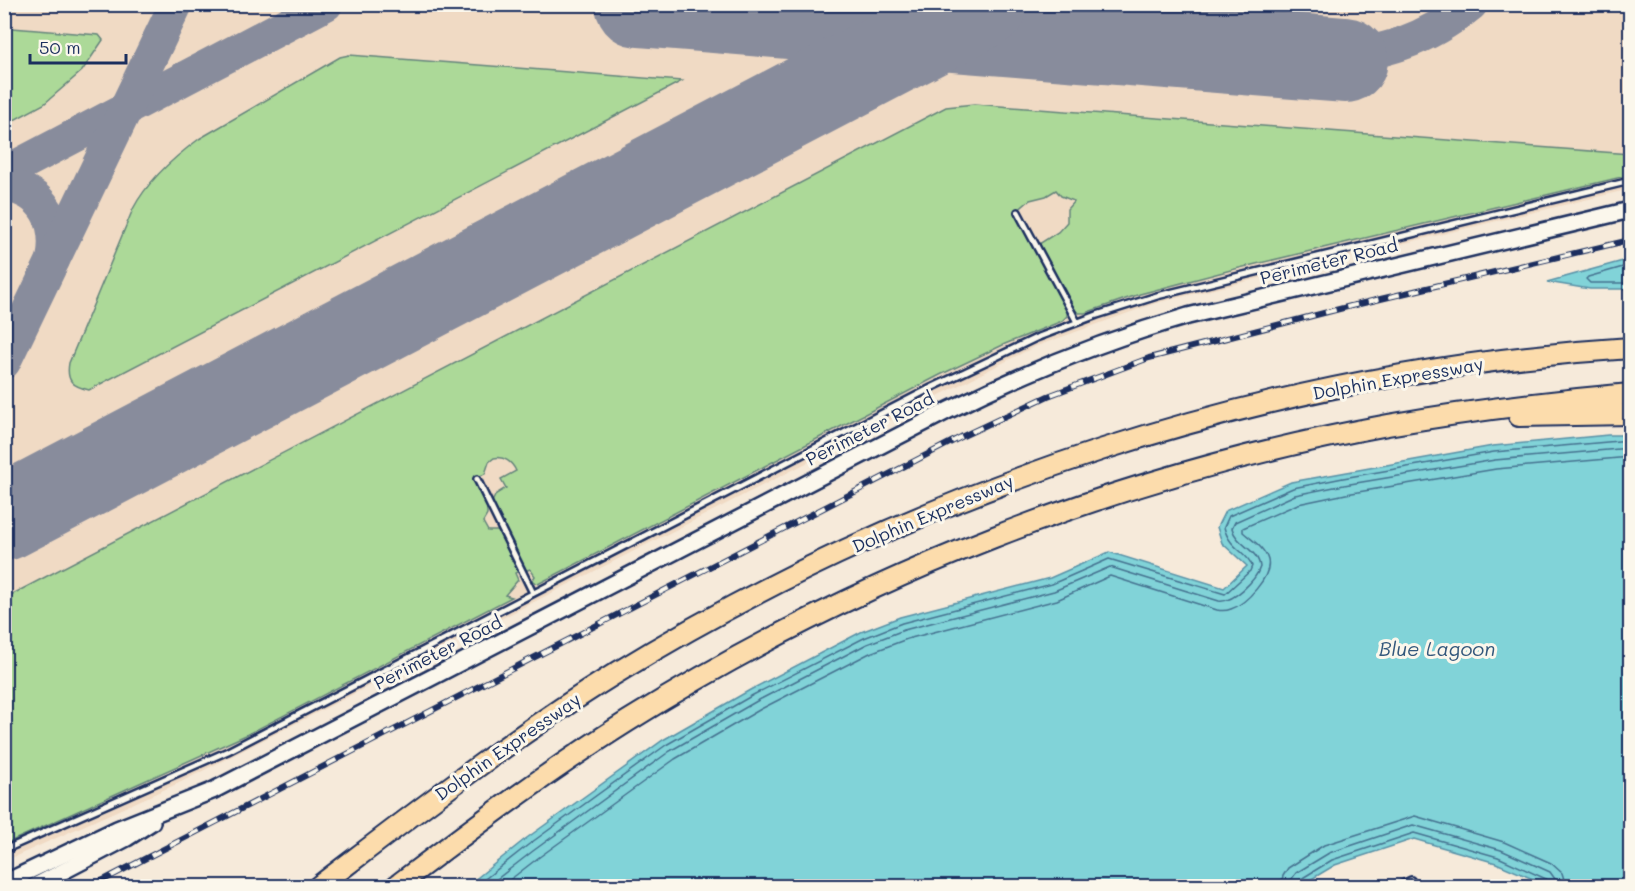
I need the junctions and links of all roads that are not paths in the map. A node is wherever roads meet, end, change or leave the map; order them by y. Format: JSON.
{"nodes":[{"id":1,"x":1630,"y":181,"type":"edge"},
{"id":2,"x":1630,"y":210,"type":"edge"},
{"id":3,"x":1018,"y":212,"type":"dead end"},
{"id":4,"x":1077,"y":322,"type":"junction"},
{"id":5,"x":1630,"y":348,"type":"edge"},
{"id":6,"x":1630,"y":394,"type":"edge"},
{"id":7,"x":1630,"y":414,"type":"edge"},
{"id":8,"x":1430,"y":418,"type":"junction"},
{"id":9,"x":477,"y":479,"type":"dead end"},
{"id":10,"x":533,"y":593,"type":"junction"},
{"id":11,"x":174,"y":807,"type":"junction"},
{"id":12,"x":4,"y":850,"type":"edge"},
{"id":13,"x":4,"y":883,"type":"edge"},
{"id":14,"x":35,"y":886,"type":"edge"},
{"id":15,"x":319,"y":886,"type":"edge"},
{"id":16,"x":396,"y":886,"type":"edge"},
{"id":17,"x":1398,"y":886,"type":"edge"},
{"id":18,"x":1414,"y":886,"type":"edge"}],
"edges":[{"from":1,"to":4,"type":"lane"},
{"from":2,"to":11,"type":"street","name":"Perimeter Road"},
{"from":3,"to":4,"type":"lane"},
{"from":4,"to":10,"type":"lane"},
{"from":5,"to":15,"type":"highway","name":"Dolphin Expressway"},
{"from":6,"to":8,"type":"highway"},
{"from":7,"to":8,"type":"highway"},
{"from":8,"to":16,"type":"highway"},
{"from":9,"to":10,"type":"lane"},
{"from":10,"to":12,"type":"lane"},
{"from":11,"to":13,"type":"street","name":"Perimeter Road"},
{"from":11,"to":14,"type":"street","name":"Perimeter Road"},
{"from":17,"to":18,"type":"lane"}]}
